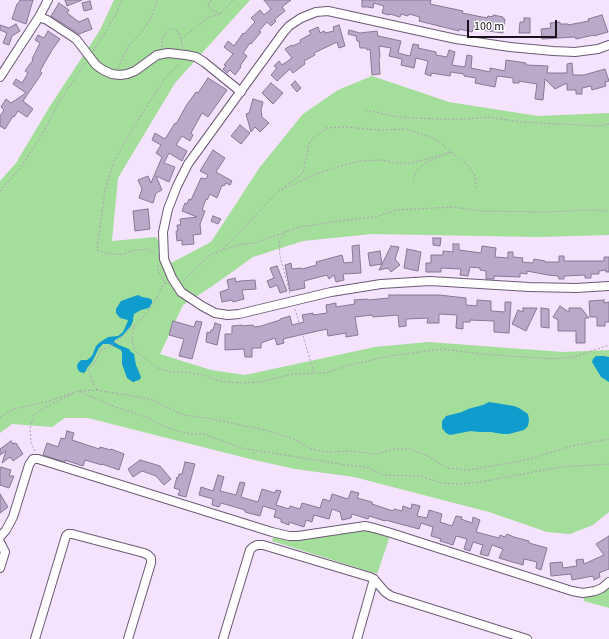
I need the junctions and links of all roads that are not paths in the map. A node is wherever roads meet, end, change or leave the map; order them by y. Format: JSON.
{"nodes":[{"id":1,"x":48,"y":0,"type":"edge"},
{"id":2,"x":39,"y":17,"type":"junction"},
{"id":3,"x":609,"y":45,"type":"edge"},
{"id":4,"x":0,"y":77,"type":"edge"},
{"id":5,"x":240,"y":92,"type":"junction"},
{"id":6,"x":609,"y":286,"type":"edge"},
{"id":7,"x":0,"y":536,"type":"edge"},
{"id":8,"x":0,"y":542,"type":"edge"},
{"id":9,"x":0,"y":568,"type":"edge"},
{"id":10,"x":374,"y":579,"type":"junction"},
{"id":11,"x":609,"y":582,"type":"edge"},
{"id":12,"x":371,"y":594,"type":"junction"},
{"id":13,"x":391,"y":596,"type":"junction"},
{"id":14,"x":35,"y":639,"type":"edge"},
{"id":15,"x":128,"y":639,"type":"edge"},
{"id":16,"x":223,"y":639,"type":"edge"},
{"id":17,"x":357,"y":639,"type":"edge"},
{"id":18,"x":527,"y":639,"type":"edge"}],
"edges":[{"from":1,"to":2,"type":"street"},
{"from":2,"to":4,"type":"street"},
{"from":2,"to":5,"type":"street"},
{"from":3,"to":5,"type":"street"},
{"from":5,"to":6,"type":"street"},
{"from":7,"to":11,"type":"street"},
{"from":8,"to":9,"type":"street"},
{"from":10,"to":12,"type":"street"},
{"from":10,"to":13,"type":"street"},
{"from":10,"to":16,"type":"street"},
{"from":12,"to":13,"type":"street"},
{"from":12,"to":17,"type":"street"},
{"from":13,"to":18,"type":"street"},
{"from":14,"to":15,"type":"street"}]}
